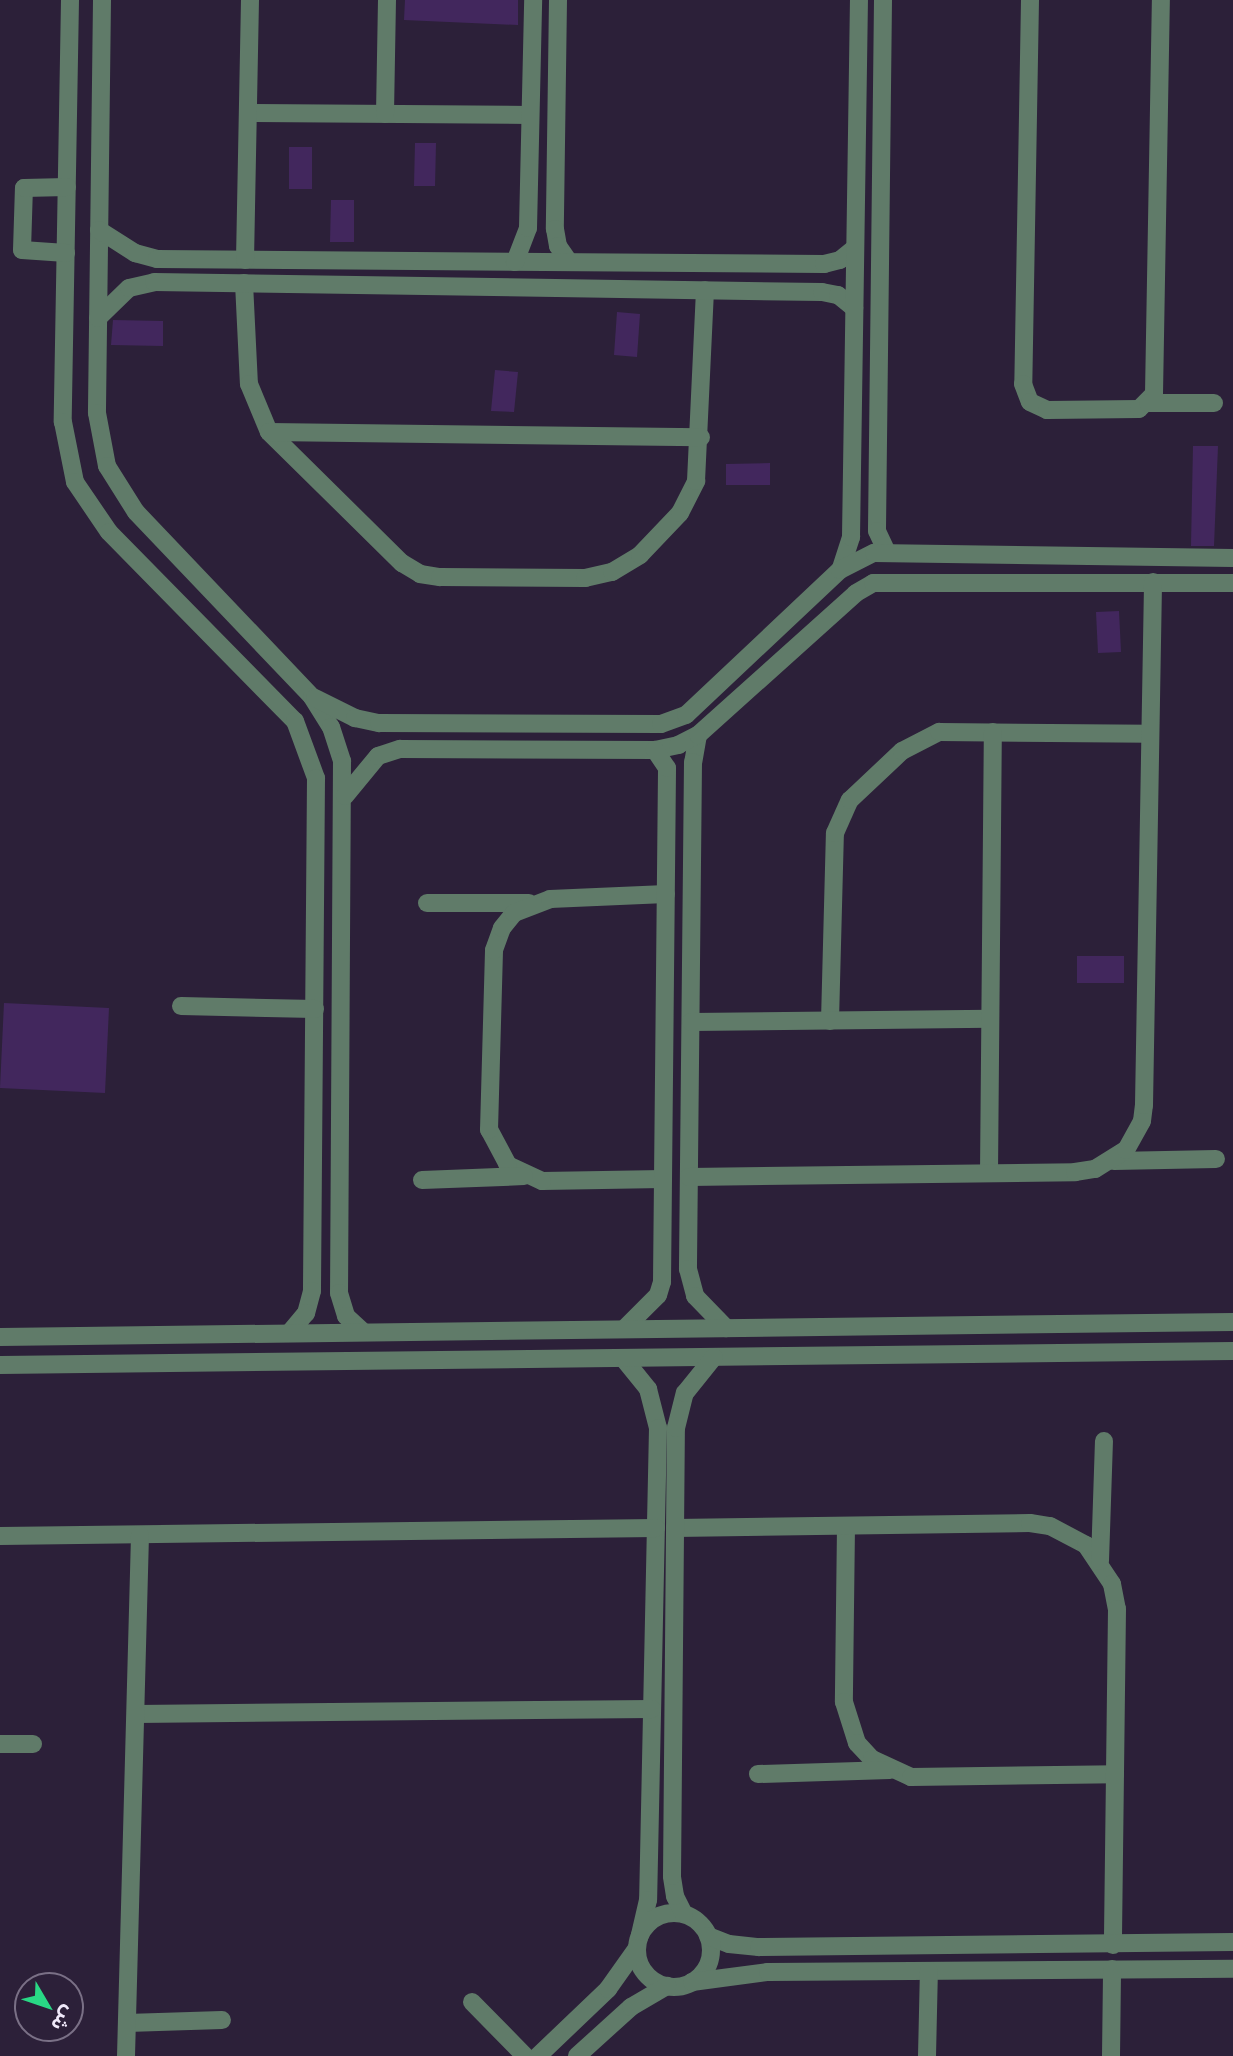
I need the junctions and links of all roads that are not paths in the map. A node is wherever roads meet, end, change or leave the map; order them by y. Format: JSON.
{"nodes":[{"id":1,"x":70,"y":0,"type":"edge"},
{"id":2,"x":102,"y":0,"type":"edge"},
{"id":3,"x":250,"y":0,"type":"edge"},
{"id":4,"x":387,"y":0,"type":"edge"},
{"id":5,"x":533,"y":0,"type":"edge"},
{"id":6,"x":558,"y":0,"type":"edge"},
{"id":7,"x":859,"y":0,"type":"edge"},
{"id":8,"x":883,"y":0,"type":"edge"},
{"id":9,"x":1030,"y":0,"type":"edge"},
{"id":10,"x":1161,"y":0,"type":"edge"},
{"id":11,"x":248,"y":113,"type":"junction"},
{"id":12,"x":385,"y":114,"type":"junction"},
{"id":13,"x":530,"y":114,"type":"junction"},
{"id":14,"x":67,"y":187,"type":"junction"},
{"id":15,"x":99,"y":230,"type":"junction"},
{"id":16,"x":855,"y":248,"type":"junction"},
{"id":17,"x":66,"y":253,"type":"junction"},
{"id":18,"x":245,"y":260,"type":"junction"},
{"id":19,"x":515,"y":262,"type":"junction"},
{"id":20,"x":569,"y":262,"type":"junction"},
{"id":21,"x":244,"y":283,"type":"junction"},
{"id":22,"x":705,"y":290,"type":"junction"},
{"id":23,"x":854,"y":308,"type":"junction"},
{"id":24,"x":99,"y":318,"type":"junction"},
{"id":25,"x":1148,"y":403,"type":"junction"},
{"id":26,"x":1214,"y":403,"type":"dead end"},
{"id":27,"x":269,"y":432,"type":"junction"},
{"id":28,"x":701,"y":437,"type":"junction"},
{"id":29,"x":887,"y":552,"type":"junction"},
{"id":30,"x":1233,"y":558,"type":"edge"},
{"id":31,"x":840,"y":570,"type":"junction"},
{"id":32,"x":1153,"y":582,"type":"junction"},
{"id":33,"x":1233,"y":583,"type":"edge"},
{"id":34,"x":218,"y":597,"type":"junction"},
{"id":35,"x":196,"y":618,"type":"junction"},
{"id":36,"x":312,"y":697,"type":"junction"},
{"id":37,"x":993,"y":732,"type":"junction"},
{"id":38,"x":1150,"y":734,"type":"junction"},
{"id":39,"x":698,"y":735,"type":"junction"},
{"id":40,"x":655,"y":750,"type":"junction"},
{"id":41,"x":345,"y":796,"type":"junction"},
{"id":42,"x":666,"y":894,"type":"junction"},
{"id":43,"x":427,"y":903,"type":"dead end"},
{"id":44,"x":531,"y":903,"type":"junction"},
{"id":45,"x":181,"y":1006,"type":"dead end"},
{"id":46,"x":315,"y":1009,"type":"junction"},
{"id":47,"x":990,"y":1019,"type":"junction"},
{"id":48,"x":830,"y":1021,"type":"junction"},
{"id":49,"x":691,"y":1022,"type":"junction"},
{"id":50,"x":1216,"y":1159,"type":"dead end"},
{"id":51,"x":1114,"y":1161,"type":"junction"},
{"id":52,"x":989,"y":1173,"type":"junction"},
{"id":53,"x":524,"y":1176,"type":"junction"},
{"id":54,"x":689,"y":1177,"type":"junction"},
{"id":55,"x":663,"y":1179,"type":"junction"},
{"id":56,"x":422,"y":1180,"type":"dead end"},
{"id":57,"x":663,"y":1268,"type":"junction"},
{"id":58,"x":688,"y":1269,"type":"junction"},
{"id":59,"x":1233,"y":1322,"type":"edge"},
{"id":60,"x":726,"y":1328,"type":"junction"},
{"id":61,"x":624,"y":1329,"type":"junction"},
{"id":62,"x":465,"y":1331,"type":"junction"},
{"id":63,"x":363,"y":1332,"type":"junction"},
{"id":64,"x":289,"y":1333,"type":"junction"},
{"id":65,"x":0,"y":1337,"type":"edge"},
{"id":66,"x":1233,"y":1351,"type":"edge"},
{"id":67,"x":623,"y":1357,"type":"junction"},
{"id":68,"x":714,"y":1357,"type":"junction"},
{"id":69,"x":465,"y":1359,"type":"junction"},
{"id":70,"x":0,"y":1364,"type":"edge"},
{"id":71,"x":667,"y":1429,"type":"junction"},
{"id":72,"x":1104,"y":1441,"type":"dead end"},
{"id":73,"x":846,"y":1526,"type":"junction"},
{"id":74,"x":656,"y":1528,"type":"junction"},
{"id":75,"x":675,"y":1528,"type":"junction"},
{"id":76,"x":140,"y":1535,"type":"junction"},
{"id":77,"x":0,"y":1536,"type":"edge"},
{"id":78,"x":1100,"y":1561,"type":"junction"},
{"id":79,"x":652,"y":1709,"type":"junction"},
{"id":80,"x":135,"y":1714,"type":"junction"},
{"id":81,"x":0,"y":1744,"type":"edge"},
{"id":82,"x":33,"y":1744,"type":"dead end"},
{"id":83,"x":890,"y":1770,"type":"junction"},
{"id":84,"x":758,"y":1774,"type":"dead end"},
{"id":85,"x":1115,"y":1774,"type":"junction"},
{"id":86,"x":649,"y":1855,"type":"junction"},
{"id":87,"x":672,"y":1855,"type":"junction"},
{"id":88,"x":684,"y":1914,"type":"junction"},
{"id":89,"x":708,"y":1936,"type":"junction"},
{"id":90,"x":638,"y":1942,"type":"junction"},
{"id":91,"x":1229,"y":1943,"type":"edge"},
{"id":92,"x":1113,"y":1945,"type":"junction"},
{"id":93,"x":769,"y":1947,"type":"junction"},
{"id":94,"x":1230,"y":1968,"type":"edge"},
{"id":95,"x":1112,"y":1969,"type":"junction"},
{"id":96,"x":929,"y":1970,"type":"junction"},
{"id":97,"x":768,"y":1972,"type":"junction"},
{"id":98,"x":692,"y":1982,"type":"junction"},
{"id":99,"x":667,"y":1986,"type":"junction"},
{"id":100,"x":472,"y":2002,"type":"dead end"},
{"id":101,"x":594,"y":2002,"type":"junction"},
{"id":102,"x":222,"y":2020,"type":"dead end"},
{"id":103,"x":614,"y":2022,"type":"junction"},
{"id":104,"x":127,"y":2023,"type":"junction"},
{"id":105,"x":126,"y":2056,"type":"edge"},
{"id":106,"x":525,"y":2056,"type":"edge"},
{"id":107,"x":538,"y":2056,"type":"edge"},
{"id":108,"x":577,"y":2056,"type":"edge"},
{"id":109,"x":928,"y":2056,"type":"edge"},
{"id":110,"x":1111,"y":2056,"type":"edge"}],
"edges":[{"from":1,"to":14,"type":"street"},
{"from":2,"to":15,"type":"street"},
{"from":3,"to":11,"type":"street"},
{"from":4,"to":12,"type":"street"},
{"from":5,"to":13,"type":"street"},
{"from":6,"to":20,"type":"street"},
{"from":7,"to":16,"type":"street"},
{"from":8,"to":29,"type":"street"},
{"from":9,"to":25,"type":"street"},
{"from":10,"to":25,"type":"street"},
{"from":11,"to":12,"type":"street"},
{"from":11,"to":18,"type":"street"},
{"from":12,"to":13,"type":"street"},
{"from":13,"to":19,"type":"street"},
{"from":14,"to":17,"type":"street"},
{"from":14,"to":17,"type":"street"},
{"from":15,"to":18,"type":"street"},
{"from":15,"to":24,"type":"street"},
{"from":16,"to":20,"type":"street"},
{"from":16,"to":23,"type":"street"},
{"from":17,"to":35,"type":"street"},
{"from":18,"to":19,"type":"street"},
{"from":19,"to":20,"type":"street"},
{"from":21,"to":22,"type":"street"},
{"from":21,"to":24,"type":"street"},
{"from":21,"to":27,"type":"street"},
{"from":22,"to":23,"type":"street"},
{"from":22,"to":28,"type":"street"},
{"from":23,"to":31,"type":"street"},
{"from":24,"to":34,"type":"street"},
{"from":25,"to":26,"type":"street"},
{"from":27,"to":28,"type":"street"},
{"from":27,"to":28,"type":"street"},
{"from":29,"to":30,"type":"street"},
{"from":29,"to":31,"type":"street"},
{"from":31,"to":36,"type":"street"},
{"from":32,"to":33,"type":"street"},
{"from":32,"to":38,"type":"street"},
{"from":32,"to":39,"type":"street"},
{"from":34,"to":35,"type":"street"},
{"from":34,"to":36,"type":"street"},
{"from":35,"to":46,"type":"street"},
{"from":36,"to":41,"type":"street"},
{"from":37,"to":38,"type":"street"},
{"from":37,"to":47,"type":"street"},
{"from":37,"to":48,"type":"street"},
{"from":38,"to":51,"type":"street"},
{"from":39,"to":40,"type":"street"},
{"from":39,"to":49,"type":"street"},
{"from":40,"to":41,"type":"street"},
{"from":40,"to":42,"type":"street"},
{"from":41,"to":63,"type":"street"},
{"from":42,"to":44,"type":"street"},
{"from":42,"to":55,"type":"street"},
{"from":43,"to":44,"type":"street"},
{"from":44,"to":53,"type":"street"},
{"from":45,"to":46,"type":"street"},
{"from":46,"to":64,"type":"street"},
{"from":47,"to":48,"type":"street"},
{"from":47,"to":52,"type":"street"},
{"from":48,"to":49,"type":"street"},
{"from":49,"to":54,"type":"street"},
{"from":50,"to":51,"type":"street"},
{"from":51,"to":52,"type":"street"},
{"from":52,"to":54,"type":"street"},
{"from":53,"to":55,"type":"street"},
{"from":53,"to":56,"type":"street"},
{"from":54,"to":58,"type":"street"},
{"from":55,"to":57,"type":"street"},
{"from":57,"to":58,"type":"street"},
{"from":57,"to":61,"type":"street"},
{"from":58,"to":60,"type":"street"},
{"from":59,"to":60,"type":"street"},
{"from":60,"to":61,"type":"street"},
{"from":61,"to":62,"type":"street"},
{"from":62,"to":63,"type":"street"},
{"from":62,"to":69,"type":"street"},
{"from":63,"to":64,"type":"street"},
{"from":64,"to":65,"type":"street"},
{"from":66,"to":68,"type":"street"},
{"from":67,"to":68,"type":"street"},
{"from":67,"to":69,"type":"street"},
{"from":67,"to":71,"type":"street"},
{"from":68,"to":71,"type":"street"},
{"from":69,"to":70,"type":"street"},
{"from":71,"to":74,"type":"street"},
{"from":71,"to":75,"type":"street"},
{"from":72,"to":78,"type":"street"},
{"from":73,"to":75,"type":"street"},
{"from":73,"to":78,"type":"street"},
{"from":73,"to":83,"type":"street"},
{"from":74,"to":76,"type":"street"},
{"from":74,"to":79,"type":"street"},
{"from":75,"to":87,"type":"street"},
{"from":76,"to":77,"type":"street"},
{"from":76,"to":80,"type":"street"},
{"from":78,"to":85,"type":"street"},
{"from":79,"to":80,"type":"street"},
{"from":79,"to":86,"type":"street"},
{"from":80,"to":104,"type":"street"},
{"from":81,"to":82,"type":"street"},
{"from":83,"to":84,"type":"street"},
{"from":83,"to":85,"type":"street"},
{"from":85,"to":92,"type":"street"},
{"from":86,"to":87,"type":"street"},
{"from":86,"to":90,"type":"street"},
{"from":87,"to":88,"type":"street"},
{"from":88,"to":89,"type":"street"},
{"from":88,"to":90,"type":"street"},
{"from":89,"to":93,"type":"street"},
{"from":89,"to":98,"type":"street"},
{"from":90,"to":99,"type":"street"},
{"from":90,"to":101,"type":"street"},
{"from":91,"to":92,"type":"street"},
{"from":91,"to":94,"type":"street"},
{"from":92,"to":93,"type":"street"},
{"from":93,"to":97,"type":"street"},
{"from":94,"to":95,"type":"street"},
{"from":95,"to":96,"type":"street"},
{"from":95,"to":110,"type":"street"},
{"from":96,"to":97,"type":"street"},
{"from":96,"to":109,"type":"street"},
{"from":97,"to":98,"type":"street"},
{"from":98,"to":99,"type":"street"},
{"from":99,"to":103,"type":"street"},
{"from":100,"to":106,"type":"street"},
{"from":101,"to":103,"type":"street"},
{"from":101,"to":107,"type":"street"},
{"from":102,"to":104,"type":"street"},
{"from":103,"to":108,"type":"street"},
{"from":104,"to":105,"type":"street"}]}
